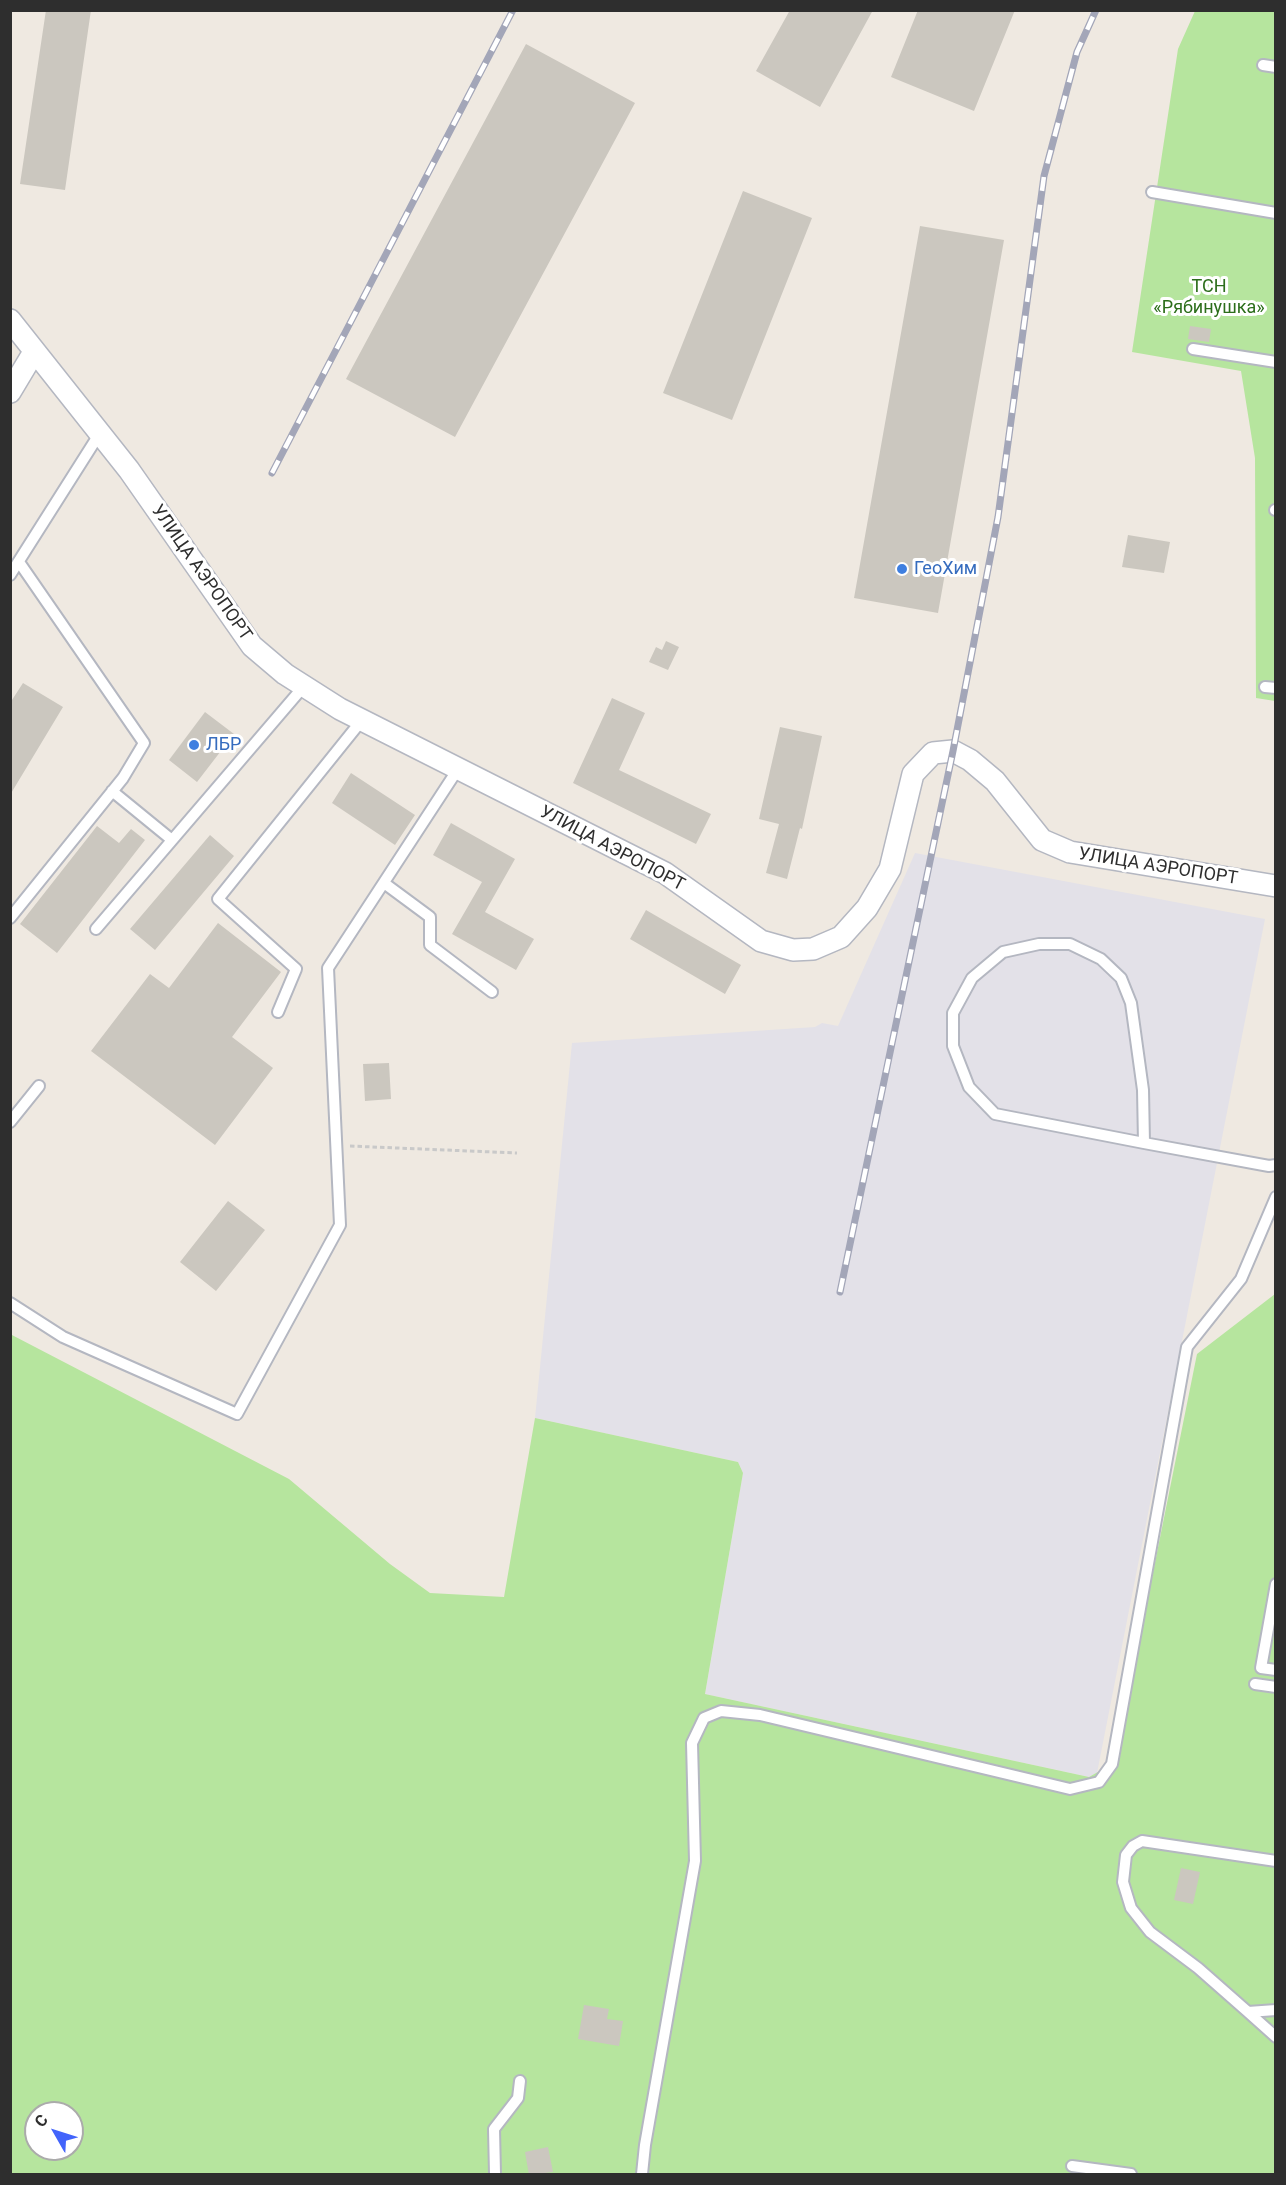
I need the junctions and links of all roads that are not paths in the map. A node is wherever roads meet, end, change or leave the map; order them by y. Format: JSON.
{"nodes":[{"id":1,"x":1263,"y":65,"type":"dead end"},
{"id":2,"x":1275,"y":67,"type":"edge"},
{"id":3,"x":1152,"y":192,"type":"dead end"},
{"id":4,"x":1275,"y":213,"type":"edge"},
{"id":5,"x":10,"y":320,"type":"edge"},
{"id":6,"x":1193,"y":349,"type":"dead end"},
{"id":7,"x":34,"y":352,"type":"junction"},
{"id":8,"x":1275,"y":362,"type":"edge"},
{"id":9,"x":10,"y":392,"type":"edge"},
{"id":10,"x":100,"y":433,"type":"junction"},
{"id":11,"x":19,"y":562,"type":"junction"},
{"id":12,"x":10,"y":575,"type":"edge"},
{"id":13,"x":304,"y":686,"type":"junction"},
{"id":14,"x":362,"y":720,"type":"junction"},
{"id":15,"x":458,"y":769,"type":"junction"},
{"id":16,"x":112,"y":791,"type":"junction"},
{"id":17,"x":172,"y":840,"type":"junction"},
{"id":18,"x":384,"y":883,"type":"junction"},
{"id":19,"x":1275,"y":886,"type":"edge"},
{"id":20,"x":10,"y":918,"type":"edge"},
{"id":21,"x":96,"y":929,"type":"dead end"},
{"id":22,"x":492,"y":992,"type":"dead end"},
{"id":23,"x":278,"y":1012,"type":"dead end"},
{"id":24,"x":39,"y":1086,"type":"dead end"},
{"id":25,"x":10,"y":1122,"type":"edge"},
{"id":26,"x":1144,"y":1143,"type":"junction"},
{"id":27,"x":1275,"y":1165,"type":"edge"},
{"id":28,"x":1275,"y":1197,"type":"edge"},
{"id":29,"x":10,"y":1303,"type":"edge"},
{"id":30,"x":1275,"y":1584,"type":"edge"},
{"id":31,"x":1275,"y":1670,"type":"edge"},
{"id":32,"x":1255,"y":1684,"type":"dead end"},
{"id":33,"x":1275,"y":1687,"type":"edge"},
{"id":34,"x":1275,"y":1861,"type":"edge"},
{"id":35,"x":1275,"y":2010,"type":"edge"},
{"id":36,"x":1248,"y":2012,"type":"junction"},
{"id":37,"x":1275,"y":2037,"type":"edge"},
{"id":38,"x":520,"y":2081,"type":"dead end"},
{"id":39,"x":1072,"y":2166,"type":"dead end"},
{"id":40,"x":495,"y":2175,"type":"edge"},
{"id":41,"x":642,"y":2175,"type":"edge"},
{"id":42,"x":1131,"y":2175,"type":"edge"}],
"edges":[{"from":1,"to":2,"type":"lane"},
{"from":3,"to":4,"type":"lane"},
{"from":5,"to":7,"type":"street","name":"УЛИЦА АЭРОПОРТ"},
{"from":6,"to":8,"type":"lane"},
{"from":7,"to":9,"type":"street"},
{"from":7,"to":10,"type":"street","name":"УЛИЦА АЭРОПОРТ"},
{"from":10,"to":11,"type":"lane"},
{"from":10,"to":13,"type":"street","name":"УЛИЦА АЭРОПОРТ"},
{"from":11,"to":12,"type":"lane"},
{"from":11,"to":16,"type":"lane"},
{"from":13,"to":14,"type":"street","name":"УЛИЦА АЭРОПОРТ"},
{"from":13,"to":17,"type":"lane"},
{"from":14,"to":15,"type":"street","name":"УЛИЦА АЭРОПОРТ"},
{"from":14,"to":23,"type":"lane"},
{"from":15,"to":18,"type":"lane"},
{"from":15,"to":19,"type":"street","name":"УЛИЦА АЭРОПОРТ"},
{"from":16,"to":17,"type":"lane"},
{"from":16,"to":20,"type":"lane"},
{"from":17,"to":21,"type":"lane"},
{"from":18,"to":22,"type":"lane"},
{"from":18,"to":29,"type":"lane"},
{"from":24,"to":25,"type":"lane"},
{"from":26,"to":26,"type":"lane"},
{"from":26,"to":27,"type":"lane"},
{"from":28,"to":41,"type":"lane"},
{"from":30,"to":31,"type":"lane"},
{"from":32,"to":33,"type":"lane"},
{"from":34,"to":36,"type":"lane"},
{"from":35,"to":36,"type":"lane"},
{"from":36,"to":37,"type":"lane"},
{"from":38,"to":40,"type":"lane"},
{"from":39,"to":42,"type":"lane"}]}
